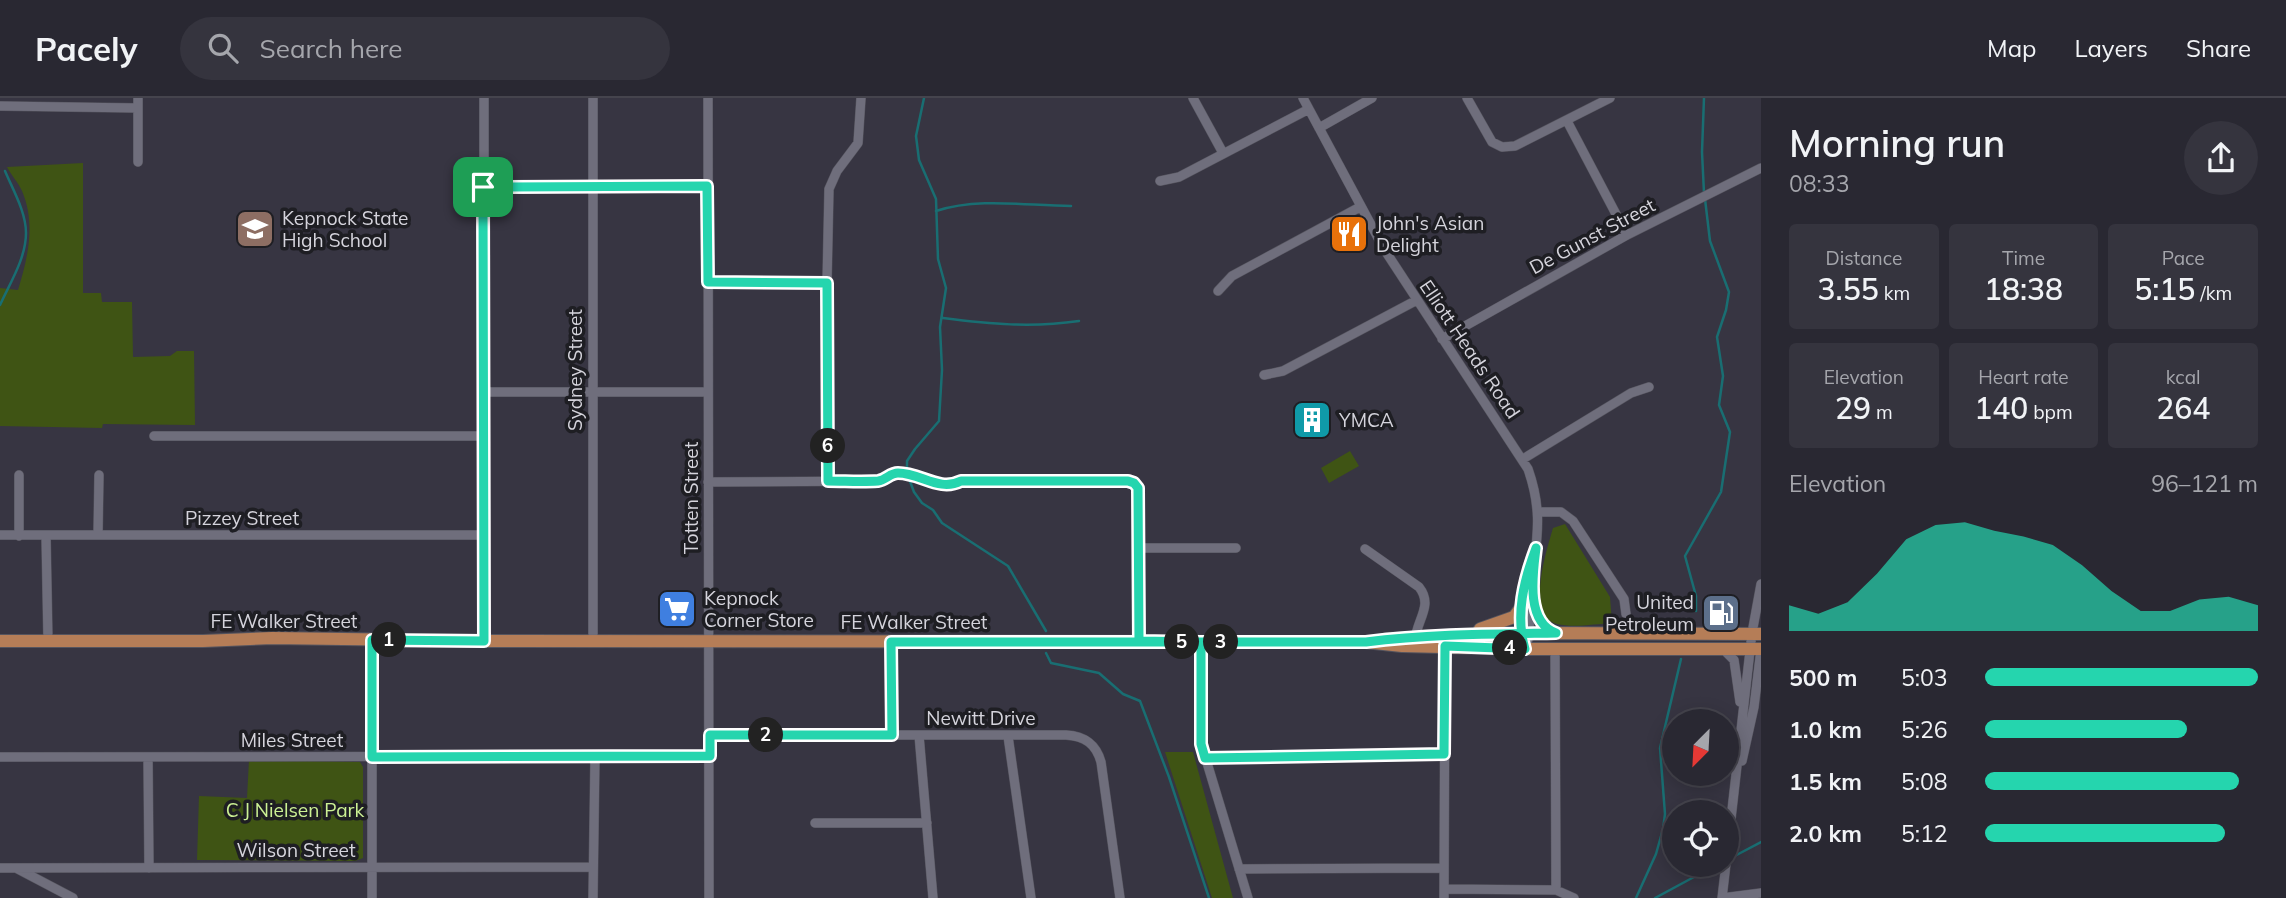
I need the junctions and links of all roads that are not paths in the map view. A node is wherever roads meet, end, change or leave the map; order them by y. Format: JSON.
{"nodes":[{"id":1,"x":484,"y":98,"type":"edge"},
{"id":2,"x":593,"y":98,"type":"edge"},
{"id":3,"x":708,"y":98,"type":"edge"},
{"id":4,"x":861,"y":98,"type":"edge"},
{"id":5,"x":1193,"y":98,"type":"edge"},
{"id":6,"x":1303,"y":98,"type":"edge"},
{"id":7,"x":1372,"y":98,"type":"edge"},
{"id":8,"x":1467,"y":98,"type":"edge"},
{"id":9,"x":1610,"y":98,"type":"edge"},
{"id":10,"x":138,"y":103,"type":"edge"},
{"id":11,"x":0,"y":106,"type":"edge"},
{"id":12,"x":1309,"y":109,"type":"junction"},
{"id":13,"x":1567,"y":121,"type":"junction"},
{"id":14,"x":1319,"y":128,"type":"junction"},
{"id":15,"x":1223,"y":153,"type":"junction"},
{"id":16,"x":138,"y":162,"type":"dead end"},
{"id":17,"x":1761,"y":168,"type":"edge"},
{"id":18,"x":1160,"y":181,"type":"dead end"},
{"id":19,"x":707,"y":186,"type":"junction"},
{"id":20,"x":483,"y":187,"type":"junction"},
{"id":21,"x":593,"y":187,"type":"junction"},
{"id":22,"x":1360,"y":207,"type":"junction"},
{"id":23,"x":1627,"y":235,"type":"junction"},
{"id":24,"x":708,"y":282,"type":"junction"},
{"id":25,"x":827,"y":283,"type":"junction"},
{"id":26,"x":1218,"y":291,"type":"dead end"},
{"id":27,"x":1417,"y":300,"type":"junction"},
{"id":28,"x":1442,"y":339,"type":"junction"},
{"id":29,"x":1264,"y":375,"type":"dead end"},
{"id":30,"x":1649,"y":387,"type":"dead end"},
{"id":31,"x":483,"y":392,"type":"junction"},
{"id":32,"x":592,"y":392,"type":"junction"},
{"id":33,"x":708,"y":393,"type":"junction"},
{"id":34,"x":153,"y":436,"type":"dead end"},
{"id":35,"x":484,"y":436,"type":"junction"},
{"id":36,"x":1523,"y":458,"type":"junction"},
{"id":37,"x":19,"y":475,"type":"dead end"},
{"id":38,"x":99,"y":475,"type":"dead end"},
{"id":39,"x":828,"y":481,"type":"junction"},
{"id":40,"x":708,"y":482,"type":"junction"},
{"id":41,"x":1539,"y":513,"type":"junction"},
{"id":42,"x":98,"y":535,"type":"junction"},
{"id":43,"x":484,"y":535,"type":"junction"},
{"id":44,"x":0,"y":536,"type":"edge"},
{"id":45,"x":19,"y":536,"type":"junction"},
{"id":46,"x":46,"y":536,"type":"junction"},
{"id":47,"x":1138,"y":548,"type":"junction"},
{"id":48,"x":1236,"y":548,"type":"dead end"},
{"id":49,"x":1536,"y":548,"type":"junction"},
{"id":50,"x":1365,"y":549,"type":"dead end"},
{"id":51,"x":1532,"y":583,"type":"junction"},
{"id":52,"x":1761,"y":584,"type":"edge"},
{"id":53,"x":1521,"y":606,"type":"junction"},
{"id":54,"x":1626,"y":614,"type":"dead end"},
{"id":55,"x":1525,"y":633,"type":"junction"},
{"id":56,"x":1556,"y":633,"type":"junction"},
{"id":57,"x":1756,"y":633,"type":"edge"},
{"id":58,"x":1434,"y":636,"type":"junction"},
{"id":59,"x":0,"y":640,"type":"edge"},
{"id":60,"x":48,"y":640,"type":"junction"},
{"id":61,"x":372,"y":640,"type":"junction"},
{"id":62,"x":484,"y":641,"type":"junction"},
{"id":63,"x":593,"y":641,"type":"junction"},
{"id":64,"x":709,"y":641,"type":"junction"},
{"id":65,"x":1139,"y":641,"type":"junction"},
{"id":66,"x":1415,"y":641,"type":"junction"},
{"id":67,"x":891,"y":642,"type":"junction"},
{"id":68,"x":1201,"y":642,"type":"junction"},
{"id":69,"x":1445,"y":646,"type":"junction"},
{"id":70,"x":1526,"y":649,"type":"junction"},
{"id":71,"x":1555,"y":649,"type":"junction"},
{"id":72,"x":1723,"y":649,"type":"junction"},
{"id":73,"x":1758,"y":649,"type":"edge"},
{"id":74,"x":1741,"y":725,"type":"junction"},
{"id":75,"x":710,"y":735,"type":"junction"},
{"id":76,"x":892,"y":735,"type":"junction"},
{"id":77,"x":919,"y":735,"type":"junction"},
{"id":78,"x":1008,"y":736,"type":"junction"},
{"id":79,"x":1740,"y":739,"type":"edge"},
{"id":80,"x":1444,"y":754,"type":"junction"},
{"id":81,"x":595,"y":756,"type":"junction"},
{"id":82,"x":710,"y":756,"type":"junction"},
{"id":83,"x":0,"y":757,"type":"edge"},
{"id":84,"x":148,"y":757,"type":"junction"},
{"id":85,"x":372,"y":757,"type":"junction"},
{"id":86,"x":1205,"y":758,"type":"junction"},
{"id":87,"x":1740,"y":768,"type":"edge"},
{"id":88,"x":814,"y":823,"type":"dead end"},
{"id":89,"x":927,"y":824,"type":"junction"},
{"id":90,"x":372,"y":867,"type":"junction"},
{"id":91,"x":593,"y":867,"type":"junction"},
{"id":92,"x":0,"y":868,"type":"edge"},
{"id":93,"x":14,"y":868,"type":"junction"},
{"id":94,"x":149,"y":868,"type":"junction"},
{"id":95,"x":1444,"y":868,"type":"junction"},
{"id":96,"x":1239,"y":869,"type":"junction"},
{"id":97,"x":1725,"y":877,"type":"edge"},
{"id":98,"x":1556,"y":890,"type":"junction"},
{"id":99,"x":1445,"y":893,"type":"edge"},
{"id":100,"x":1761,"y":893,"type":"edge"},
{"id":101,"x":73,"y":898,"type":"edge"},
{"id":102,"x":372,"y":898,"type":"edge"},
{"id":103,"x":593,"y":898,"type":"edge"},
{"id":104,"x":709,"y":898,"type":"edge"},
{"id":105,"x":933,"y":898,"type":"edge"},
{"id":106,"x":1031,"y":898,"type":"edge"},
{"id":107,"x":1120,"y":898,"type":"edge"},
{"id":108,"x":1248,"y":898,"type":"edge"},
{"id":109,"x":1574,"y":898,"type":"edge"},
{"id":110,"x":1722,"y":898,"type":"edge"}],
"edges":[{"from":1,"to":20,"type":"street"},
{"from":2,"to":21,"type":"street","name":"Sydney Street"},
{"from":3,"to":19,"type":"street","name":"Totten Street"},
{"from":4,"to":25,"type":"street"},
{"from":5,"to":15,"type":"street"},
{"from":6,"to":12,"type":"street","name":"Elliott Heads Road"},
{"from":7,"to":14,"type":"street"},
{"from":8,"to":13,"type":"street"},
{"from":9,"to":13,"type":"street"},
{"from":10,"to":11,"type":"street"},
{"from":10,"to":16,"type":"street"},
{"from":12,"to":14,"type":"street","name":"Elliott Heads Road"},
{"from":12,"to":15,"type":"street"},
{"from":13,"to":23,"type":"street"},
{"from":14,"to":22,"type":"street","name":"Elliott Heads Road"},
{"from":15,"to":18,"type":"street"},
{"from":17,"to":23,"type":"street","name":"De Gunst Street"},
{"from":19,"to":21,"type":"street"},
{"from":19,"to":24,"type":"street","name":"Totten Street"},
{"from":20,"to":21,"type":"street"},
{"from":20,"to":31,"type":"street"},
{"from":21,"to":32,"type":"street","name":"Sydney Street"},
{"from":22,"to":26,"type":"street"},
{"from":22,"to":27,"type":"street","name":"Elliott Heads Road"},
{"from":23,"to":28,"type":"street","name":"De Gunst Street"},
{"from":24,"to":25,"type":"street"},
{"from":24,"to":33,"type":"street","name":"Totten Street"},
{"from":25,"to":39,"type":"street"},
{"from":27,"to":28,"type":"street","name":"Elliott Heads Road"},
{"from":27,"to":29,"type":"street"},
{"from":28,"to":36,"type":"street","name":"Elliott Heads Road"},
{"from":30,"to":36,"type":"street"},
{"from":31,"to":32,"type":"street"},
{"from":31,"to":35,"type":"street"},
{"from":32,"to":33,"type":"street"},
{"from":32,"to":63,"type":"street","name":"Sydney Street"},
{"from":33,"to":40,"type":"street","name":"Totten Street"},
{"from":34,"to":35,"type":"street"},
{"from":35,"to":43,"type":"street"},
{"from":36,"to":41,"type":"street","name":"Elliott Heads Road"},
{"from":37,"to":45,"type":"street"},
{"from":38,"to":42,"type":"street"},
{"from":39,"to":40,"type":"street"},
{"from":39,"to":47,"type":"street"},
{"from":40,"to":64,"type":"street","name":"Totten Street"},
{"from":41,"to":49,"type":"street","name":"Elliott Heads Road"},
{"from":41,"to":54,"type":"street"},
{"from":42,"to":43,"type":"street","name":"Pizzey Street"},
{"from":42,"to":46,"type":"street","name":"Pizzey Street"},
{"from":43,"to":62,"type":"street"},
{"from":44,"to":45,"type":"street","name":"Pizzey Street"},
{"from":45,"to":46,"type":"street","name":"Pizzey Street"},
{"from":46,"to":60,"type":"street"},
{"from":47,"to":48,"type":"street"},
{"from":47,"to":65,"type":"street"},
{"from":49,"to":51,"type":"street","name":"Elliott Heads Road"},
{"from":49,"to":53,"type":"street","name":"Elliott Heads Road"},
{"from":50,"to":66,"type":"street"},
{"from":51,"to":55,"type":"street","name":"Elliott Heads Road"},
{"from":51,"to":56,"type":"street"},
{"from":52,"to":57,"type":"street"},
{"from":53,"to":55,"type":"street","name":"Elliott Heads Road"},
{"from":53,"to":58,"type":"main road"},
{"from":55,"to":56,"type":"main road","name":"FE Walker Street"},
{"from":55,"to":58,"type":"main road","name":"FE Walker Street"},
{"from":55,"to":70,"type":"street","name":"Elliott Heads Road"},
{"from":56,"to":57,"type":"main road","name":"FE Walker Street"},
{"from":57,"to":73,"type":"street"},
{"from":58,"to":66,"type":"main road","name":"FE Walker Street"},
{"from":59,"to":60,"type":"main road","name":"FE Walker Street"},
{"from":60,"to":61,"type":"main road","name":"FE Walker Street"},
{"from":61,"to":62,"type":"main road","name":"FE Walker Street"},
{"from":61,"to":85,"type":"street"},
{"from":62,"to":63,"type":"main road","name":"FE Walker Street"},
{"from":63,"to":64,"type":"main road","name":"FE Walker Street"},
{"from":64,"to":67,"type":"main road","name":"FE Walker Street"},
{"from":64,"to":75,"type":"street","name":"Totten Street"},
{"from":65,"to":67,"type":"main road","name":"FE Walker Street"},
{"from":65,"to":68,"type":"main road","name":"FE Walker Street"},
{"from":66,"to":68,"type":"main road","name":"FE Walker Street"},
{"from":66,"to":69,"type":"main road","name":"FE Walker Street"},
{"from":67,"to":76,"type":"street"},
{"from":68,"to":86,"type":"street"},
{"from":69,"to":70,"type":"main road","name":"FE Walker Street"},
{"from":69,"to":80,"type":"street"},
{"from":70,"to":71,"type":"main road","name":"FE Walker Street"},
{"from":71,"to":72,"type":"main road","name":"FE Walker Street"},
{"from":71,"to":98,"type":"street"},
{"from":72,"to":73,"type":"main road","name":"FE Walker Street"},
{"from":72,"to":74,"type":"street"},
{"from":73,"to":74,"type":"street"},
{"from":73,"to":87,"type":"street"},
{"from":74,"to":79,"type":"street"},
{"from":75,"to":76,"type":"street","name":"Newitt Drive"},
{"from":75,"to":82,"type":"street","name":"Totten Street"},
{"from":76,"to":77,"type":"street","name":"Newitt Drive"},
{"from":77,"to":78,"type":"street","name":"Newitt Drive"},
{"from":77,"to":89,"type":"street"},
{"from":78,"to":106,"type":"street"},
{"from":78,"to":107,"type":"street","name":"Newitt Drive"},
{"from":80,"to":86,"type":"street"},
{"from":80,"to":95,"type":"street"},
{"from":81,"to":82,"type":"street","name":"Miles Street"},
{"from":81,"to":85,"type":"street","name":"Miles Street"},
{"from":81,"to":91,"type":"street"},
{"from":82,"to":104,"type":"street","name":"Totten Street"},
{"from":83,"to":84,"type":"street","name":"Miles Street"},
{"from":84,"to":85,"type":"street","name":"Miles Street"},
{"from":84,"to":94,"type":"street"},
{"from":85,"to":90,"type":"street"},
{"from":86,"to":96,"type":"street"},
{"from":88,"to":89,"type":"street"},
{"from":89,"to":105,"type":"street"},
{"from":90,"to":91,"type":"street","name":"Wilson Street"},
{"from":90,"to":94,"type":"street","name":"Wilson Street"},
{"from":90,"to":102,"type":"street"},
{"from":91,"to":103,"type":"street"},
{"from":92,"to":93,"type":"street","name":"Wilson Street"},
{"from":93,"to":94,"type":"street","name":"Wilson Street"},
{"from":93,"to":101,"type":"street"},
{"from":95,"to":96,"type":"street"},
{"from":95,"to":99,"type":"street"},
{"from":96,"to":108,"type":"street"},
{"from":97,"to":110,"type":"street"},
{"from":98,"to":99,"type":"street"},
{"from":98,"to":109,"type":"street"},
{"from":100,"to":110,"type":"street"}]}
